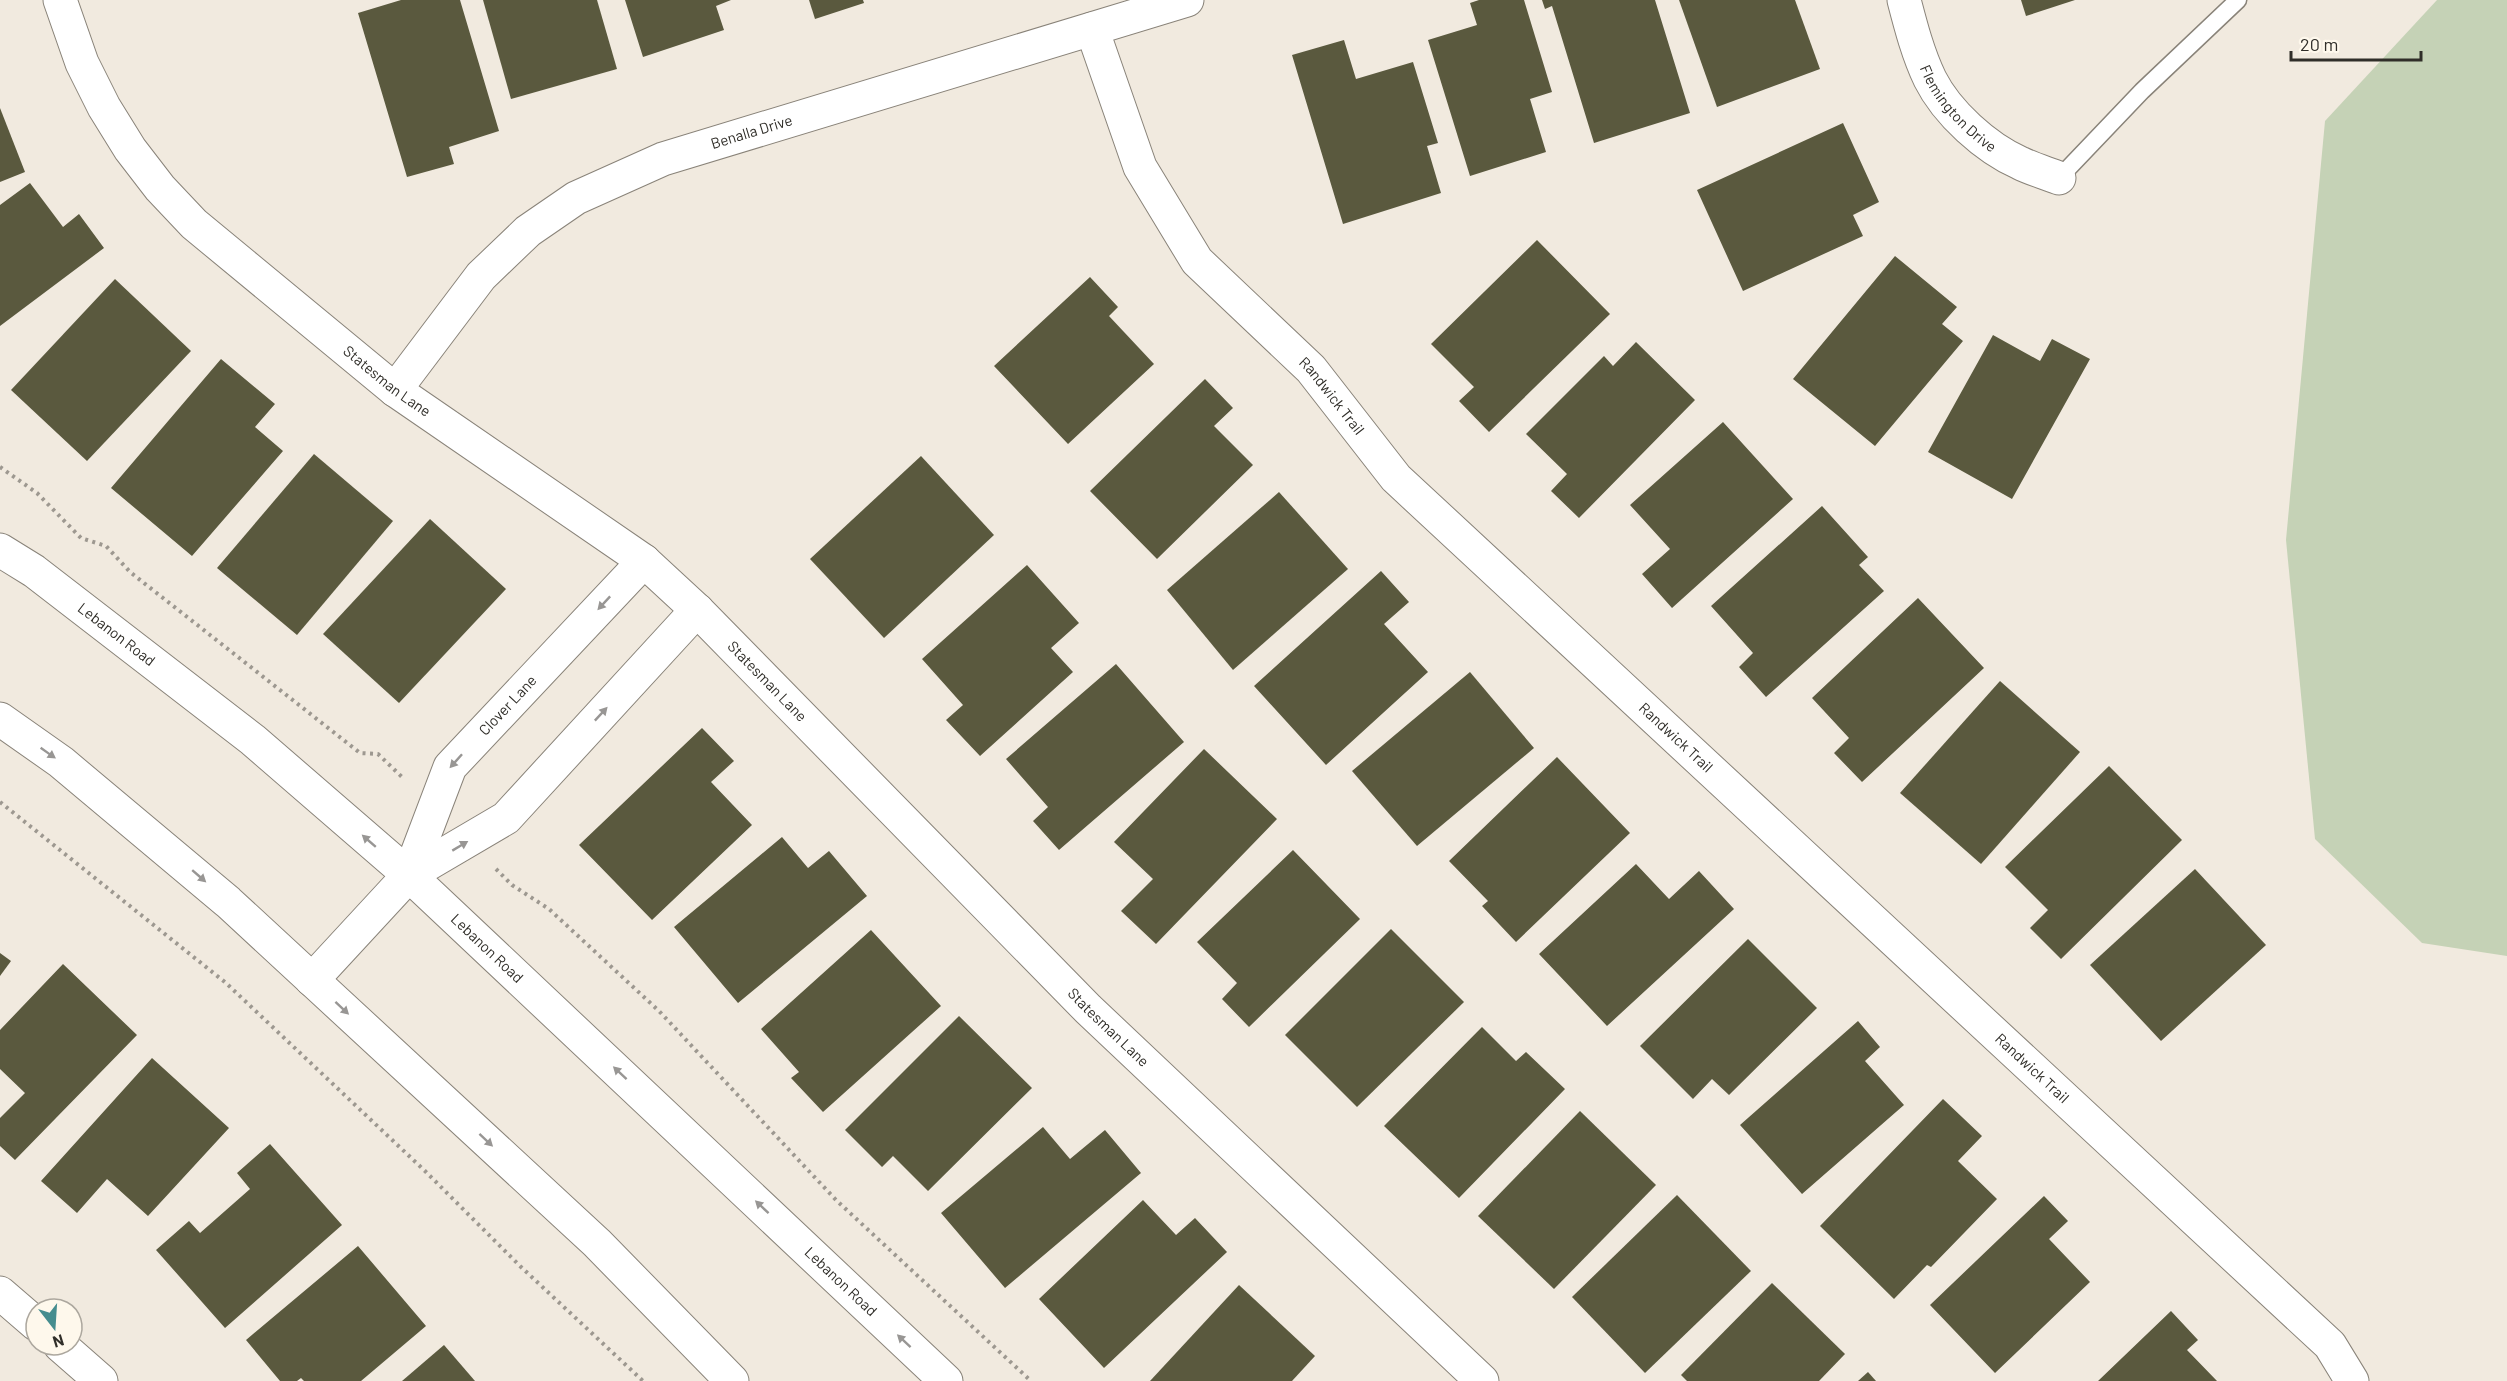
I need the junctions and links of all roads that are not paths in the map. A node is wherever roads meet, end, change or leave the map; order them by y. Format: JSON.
{"nodes":[{"id":1,"x":60,"y":0,"type":"edge"},
{"id":2,"x":1186,"y":0,"type":"edge"},
{"id":3,"x":1904,"y":0,"type":"edge"},
{"id":4,"x":2238,"y":0,"type":"edge"},
{"id":5,"x":1092,"y":29,"type":"junction"},
{"id":6,"x":2059,"y":178,"type":"joint"},
{"id":7,"x":395,"y":390,"type":"junction"},
{"id":8,"x":0,"y":550,"type":"edge"},
{"id":9,"x":644,"y":561,"type":"junction"},
{"id":10,"x":697,"y":610,"type":"junction"},
{"id":11,"x":0,"y":719,"type":"edge"},
{"id":12,"x":409,"y":875,"type":"junction"},
{"id":13,"x":312,"y":980,"type":"junction"},
{"id":14,"x":0,"y":1293,"type":"edge"},
{"id":15,"x":24,"y":1314,"type":"edge"},
{"id":16,"x":74,"y":1357,"type":"edge"},
{"id":17,"x":101,"y":1381,"type":"edge"},
{"id":18,"x":732,"y":1381,"type":"edge"},
{"id":19,"x":946,"y":1381,"type":"edge"},
{"id":20,"x":1482,"y":1381,"type":"edge"},
{"id":21,"x":2352,"y":1381,"type":"edge"}],
"edges":[{"from":1,"to":7,"type":"street","name":"Statesman Lane"},
{"from":2,"to":5,"type":"street","name":"Benalla Drive"},
{"from":3,"to":6,"type":"street","name":"Flemington Drive"},
{"from":4,"to":6,"type":"lane"},
{"from":5,"to":7,"type":"street","name":"Benalla Drive"},
{"from":5,"to":21,"type":"street","name":"Randwick Trail"},
{"from":7,"to":9,"type":"street","name":"Statesman Lane"},
{"from":12,"to":8,"type":"street","name":"Lebanon Road","one_way":true},
{"from":9,"to":10,"type":"street","name":"Statesman Lane"},
{"from":9,"to":12,"type":"street","name":"Clover Lane","one_way":true},
{"from":12,"to":10,"type":"street","name":"Clover Lane","one_way":true},
{"from":10,"to":20,"type":"street","name":"Statesman Lane"},
{"from":11,"to":13,"type":"street","one_way":true},
{"from":12,"to":13,"type":"street","name":"Clover Lane"},
{"from":19,"to":12,"type":"street","name":"Lebanon Road","one_way":true},
{"from":13,"to":18,"type":"street","one_way":true},
{"from":14,"to":15,"type":"street"},
{"from":16,"to":17,"type":"street"}]}
